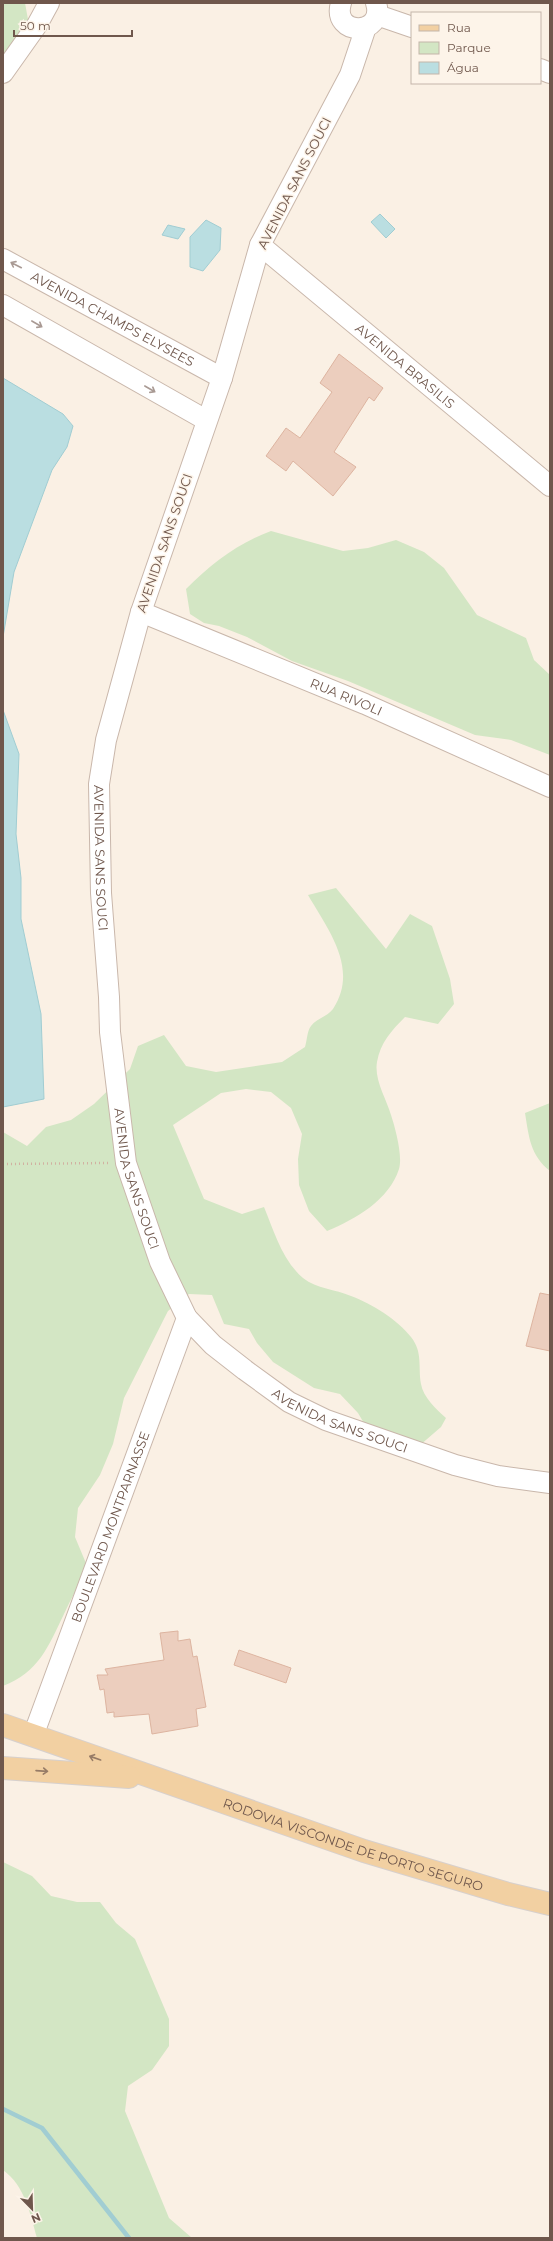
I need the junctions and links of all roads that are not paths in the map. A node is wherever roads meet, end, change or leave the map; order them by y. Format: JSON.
{"nodes":[{"id":1,"x":49,"y":3,"type":"edge"},
{"id":2,"x":336,"y":6,"type":"edge"},
{"id":3,"x":373,"y":15,"type":"edge"},
{"id":4,"x":411,"y":27,"type":"edge"},
{"id":5,"x":3,"y":73,"type":"edge"},
{"id":6,"x":260,"y":245,"type":"junction"},
{"id":7,"x":3,"y":259,"type":"edge"},
{"id":8,"x":3,"y":305,"type":"edge"},
{"id":9,"x":222,"y":378,"type":"junction"},
{"id":10,"x":206,"y":420,"type":"junction"},
{"id":11,"x":550,"y":486,"type":"edge"},
{"id":12,"x":141,"y":612,"type":"junction"},
{"id":13,"x":550,"y":787,"type":"edge"},
{"id":14,"x":187,"y":1318,"type":"junction"},
{"id":15,"x":550,"y":1483,"type":"edge"},
{"id":16,"x":3,"y":1725,"type":"edge"},
{"id":17,"x":33,"y":1736,"type":"junction"},
{"id":18,"x":3,"y":1768,"type":"edge"},
{"id":19,"x":158,"y":1780,"type":"junction"},
{"id":20,"x":550,"y":1904,"type":"edge"}],
"edges":[{"from":1,"to":5,"type":"street"},
{"from":2,"to":3,"type":"street"},
{"from":3,"to":4,"type":"street"},
{"from":3,"to":6,"type":"street","name":"AVENIDA SANS SOUCI"},
{"from":6,"to":9,"type":"street","name":"AVENIDA SANS SOUCI"},
{"from":6,"to":11,"type":"street","name":"AVENIDA BRASILIS"},
{"from":9,"to":7,"type":"street","name":"AVENIDA CHAMPS ELYSEES","one_way":true},
{"from":8,"to":10,"type":"street","one_way":true},
{"from":9,"to":10,"type":"street","name":"AVENIDA SANS SOUCI"},
{"from":10,"to":12,"type":"street","name":"AVENIDA SANS SOUCI"},
{"from":12,"to":13,"type":"street","name":"RUA RIVOLI"},
{"from":12,"to":14,"type":"street","name":"AVENIDA SANS SOUCI"},
{"from":14,"to":15,"type":"street","name":"AVENIDA SANS SOUCI"},
{"from":14,"to":17,"type":"street","name":"BOULEVARD MONTPARNASSE"},
{"from":16,"to":17,"type":"main road","name":"RODOVIA VISCONDE DE PORTO SEGURO"},
{"from":19,"to":17,"type":"main road","name":"RODOVIA VISCONDE DE PORTO SEGURO","one_way":true},
{"from":18,"to":19,"type":"main road","name":"RODOVIA VISCONDE DE PORTO SEGURO","one_way":true},
{"from":19,"to":20,"type":"main road","name":"RODOVIA VISCONDE DE PORTO SEGURO"}]}
